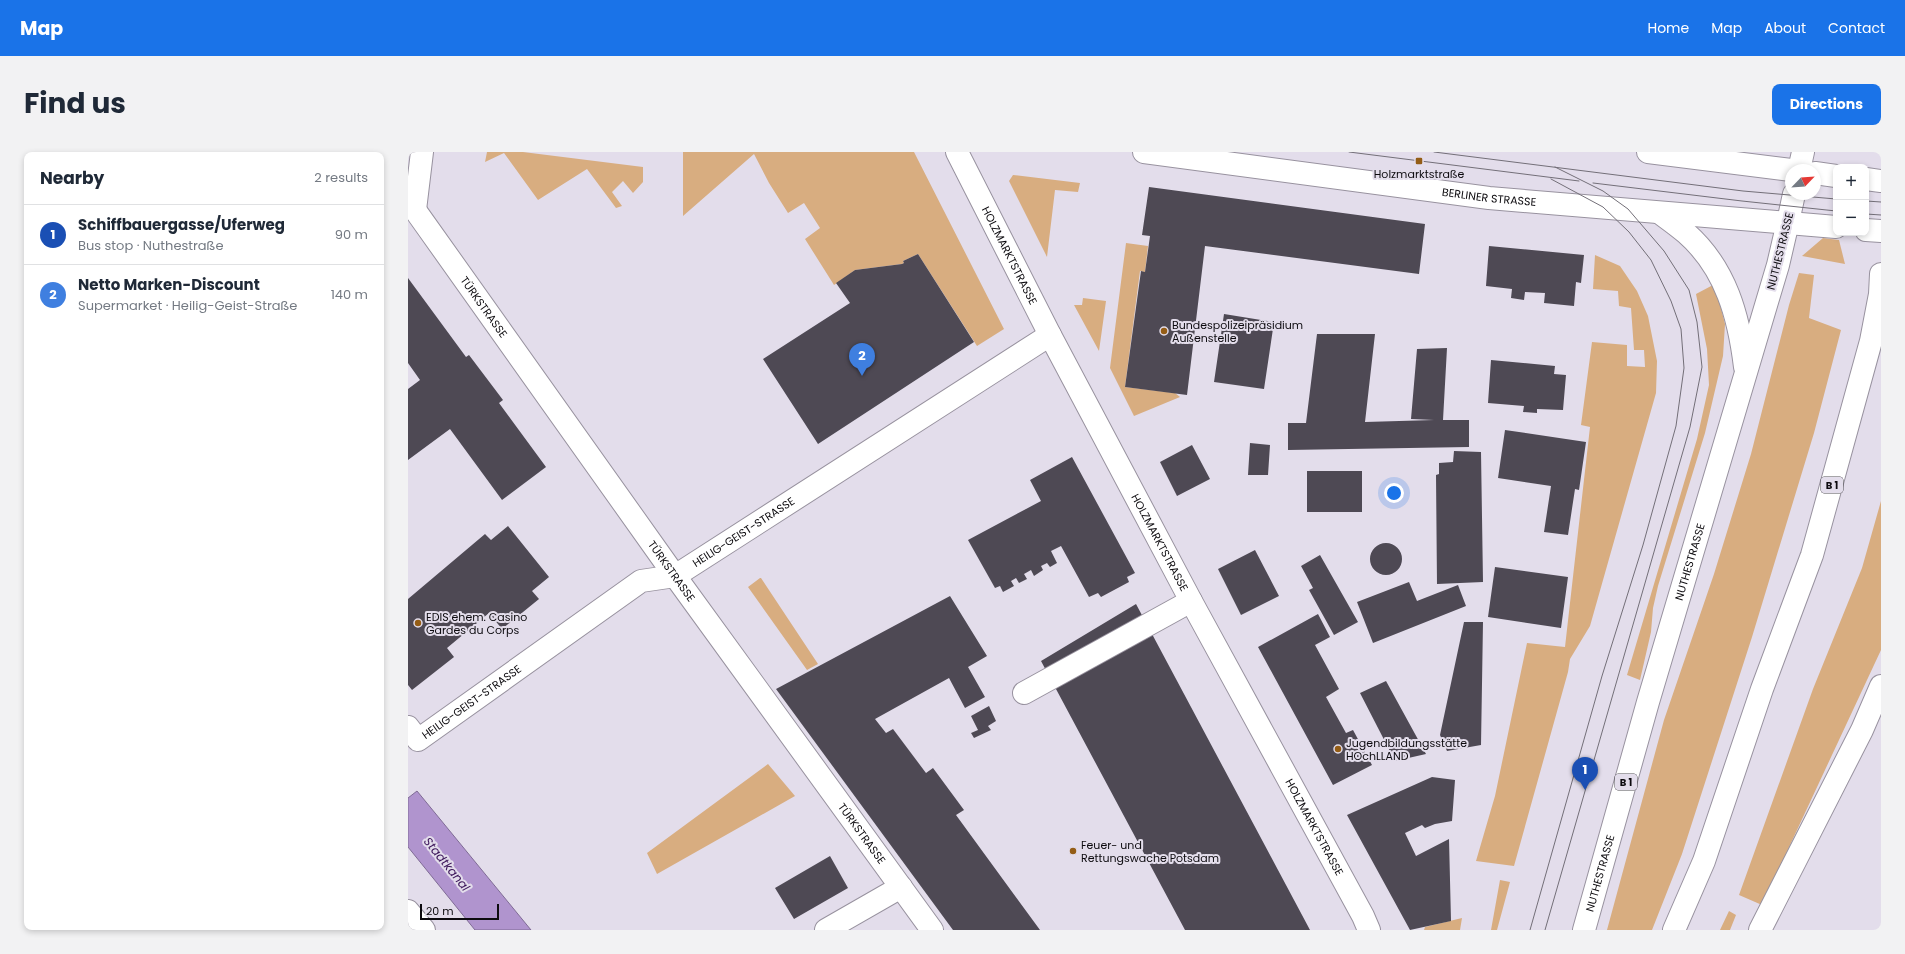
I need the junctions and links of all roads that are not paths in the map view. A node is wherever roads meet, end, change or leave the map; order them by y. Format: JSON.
{"nodes":[{"id":1,"x":422,"y":152,"type":"edge"},
{"id":2,"x":957,"y":152,"type":"edge"},
{"id":3,"x":1144,"y":152,"type":"edge"},
{"id":4,"x":1648,"y":152,"type":"edge"},
{"id":5,"x":1803,"y":152,"type":"edge"},
{"id":6,"x":1800,"y":164,"type":"edge"},
{"id":7,"x":1785,"y":169,"type":"edge"},
{"id":8,"x":1821,"y":174,"type":"edge"},
{"id":9,"x":1833,"y":176,"type":"edge"},
{"id":10,"x":1869,"y":179,"type":"edge"},
{"id":11,"x":1881,"y":181,"type":"edge"},
{"id":12,"x":1793,"y":200,"type":"edge"},
{"id":13,"x":412,"y":206,"type":"edge"},
{"id":14,"x":1660,"y":213,"type":"junction"},
{"id":15,"x":1788,"y":222,"type":"junction"},
{"id":16,"x":1833,"y":226,"type":"edge"},
{"id":17,"x":1869,"y":230,"type":"edge"},
{"id":18,"x":1881,"y":231,"type":"edge"},
{"id":19,"x":1881,"y":274,"type":"edge"},
{"id":20,"x":1050,"y":335,"type":"junction"},
{"id":21,"x":1746,"y":376,"type":"junction"},
{"id":22,"x":675,"y":576,"type":"junction"},
{"id":23,"x":1191,"y":601,"type":"junction"},
{"id":24,"x":1881,"y":686,"type":"edge"},
{"id":25,"x":1024,"y":693,"type":"dead end"},
{"id":26,"x":413,"y":734,"type":"edge"},
{"id":27,"x":901,"y":887,"type":"junction"},
{"id":28,"x":408,"y":911,"type":"edge"},
{"id":29,"x":424,"y":930,"type":"edge"},
{"id":30,"x":826,"y":930,"type":"edge"},
{"id":31,"x":932,"y":930,"type":"edge"},
{"id":32,"x":1369,"y":930,"type":"edge"},
{"id":33,"x":1584,"y":930,"type":"edge"},
{"id":34,"x":1674,"y":930,"type":"edge"},
{"id":35,"x":1760,"y":930,"type":"edge"}],
"edges":[{"from":1,"to":13,"type":"main road","name":"TÜRKSTRASSE"},
{"from":2,"to":20,"type":"main road","name":"HOLZMARKTSTRASSE"},
{"from":3,"to":14,"type":"main road","name":"BERLINER STRASSE"},
{"from":4,"to":7,"type":"main road"},
{"from":5,"to":6,"type":"main road"},
{"from":8,"to":9,"type":"main road"},
{"from":10,"to":11,"type":"main road"},
{"from":12,"to":15,"type":"main road","name":"NUTHESTRASSE","number":"B 1"},
{"from":13,"to":22,"type":"main road","name":"TÜRKSTRASSE"},
{"from":14,"to":15,"type":"main road","name":"BERLINER STRASSE"},
{"from":14,"to":21,"type":"main road"},
{"from":15,"to":16,"type":"main road","name":"BERLINER STRASSE"},
{"from":15,"to":21,"type":"main road","name":"NUTHESTRASSE","number":"B 1"},
{"from":17,"to":18,"type":"main road"},
{"from":19,"to":34,"type":"main road","number":"B 1"},
{"from":20,"to":22,"type":"main road","name":"HEILIG-GEIST-STRASSE"},
{"from":20,"to":23,"type":"main road","name":"HOLZMARKTSTRASSE"},
{"from":21,"to":33,"type":"main road","name":"NUTHESTRASSE","number":"B 1"},
{"from":22,"to":26,"type":"main road","name":"HEILIG-GEIST-STRASSE"},
{"from":22,"to":27,"type":"main road","name":"TÜRKSTRASSE"},
{"from":23,"to":25,"type":"main road"},
{"from":23,"to":32,"type":"main road","name":"HOLZMARKTSTRASSE"},
{"from":24,"to":35,"type":"main road"},
{"from":27,"to":30,"type":"main road"},
{"from":27,"to":31,"type":"main road","name":"TÜRKSTRASSE"},
{"from":28,"to":29,"type":"main road"}]}
